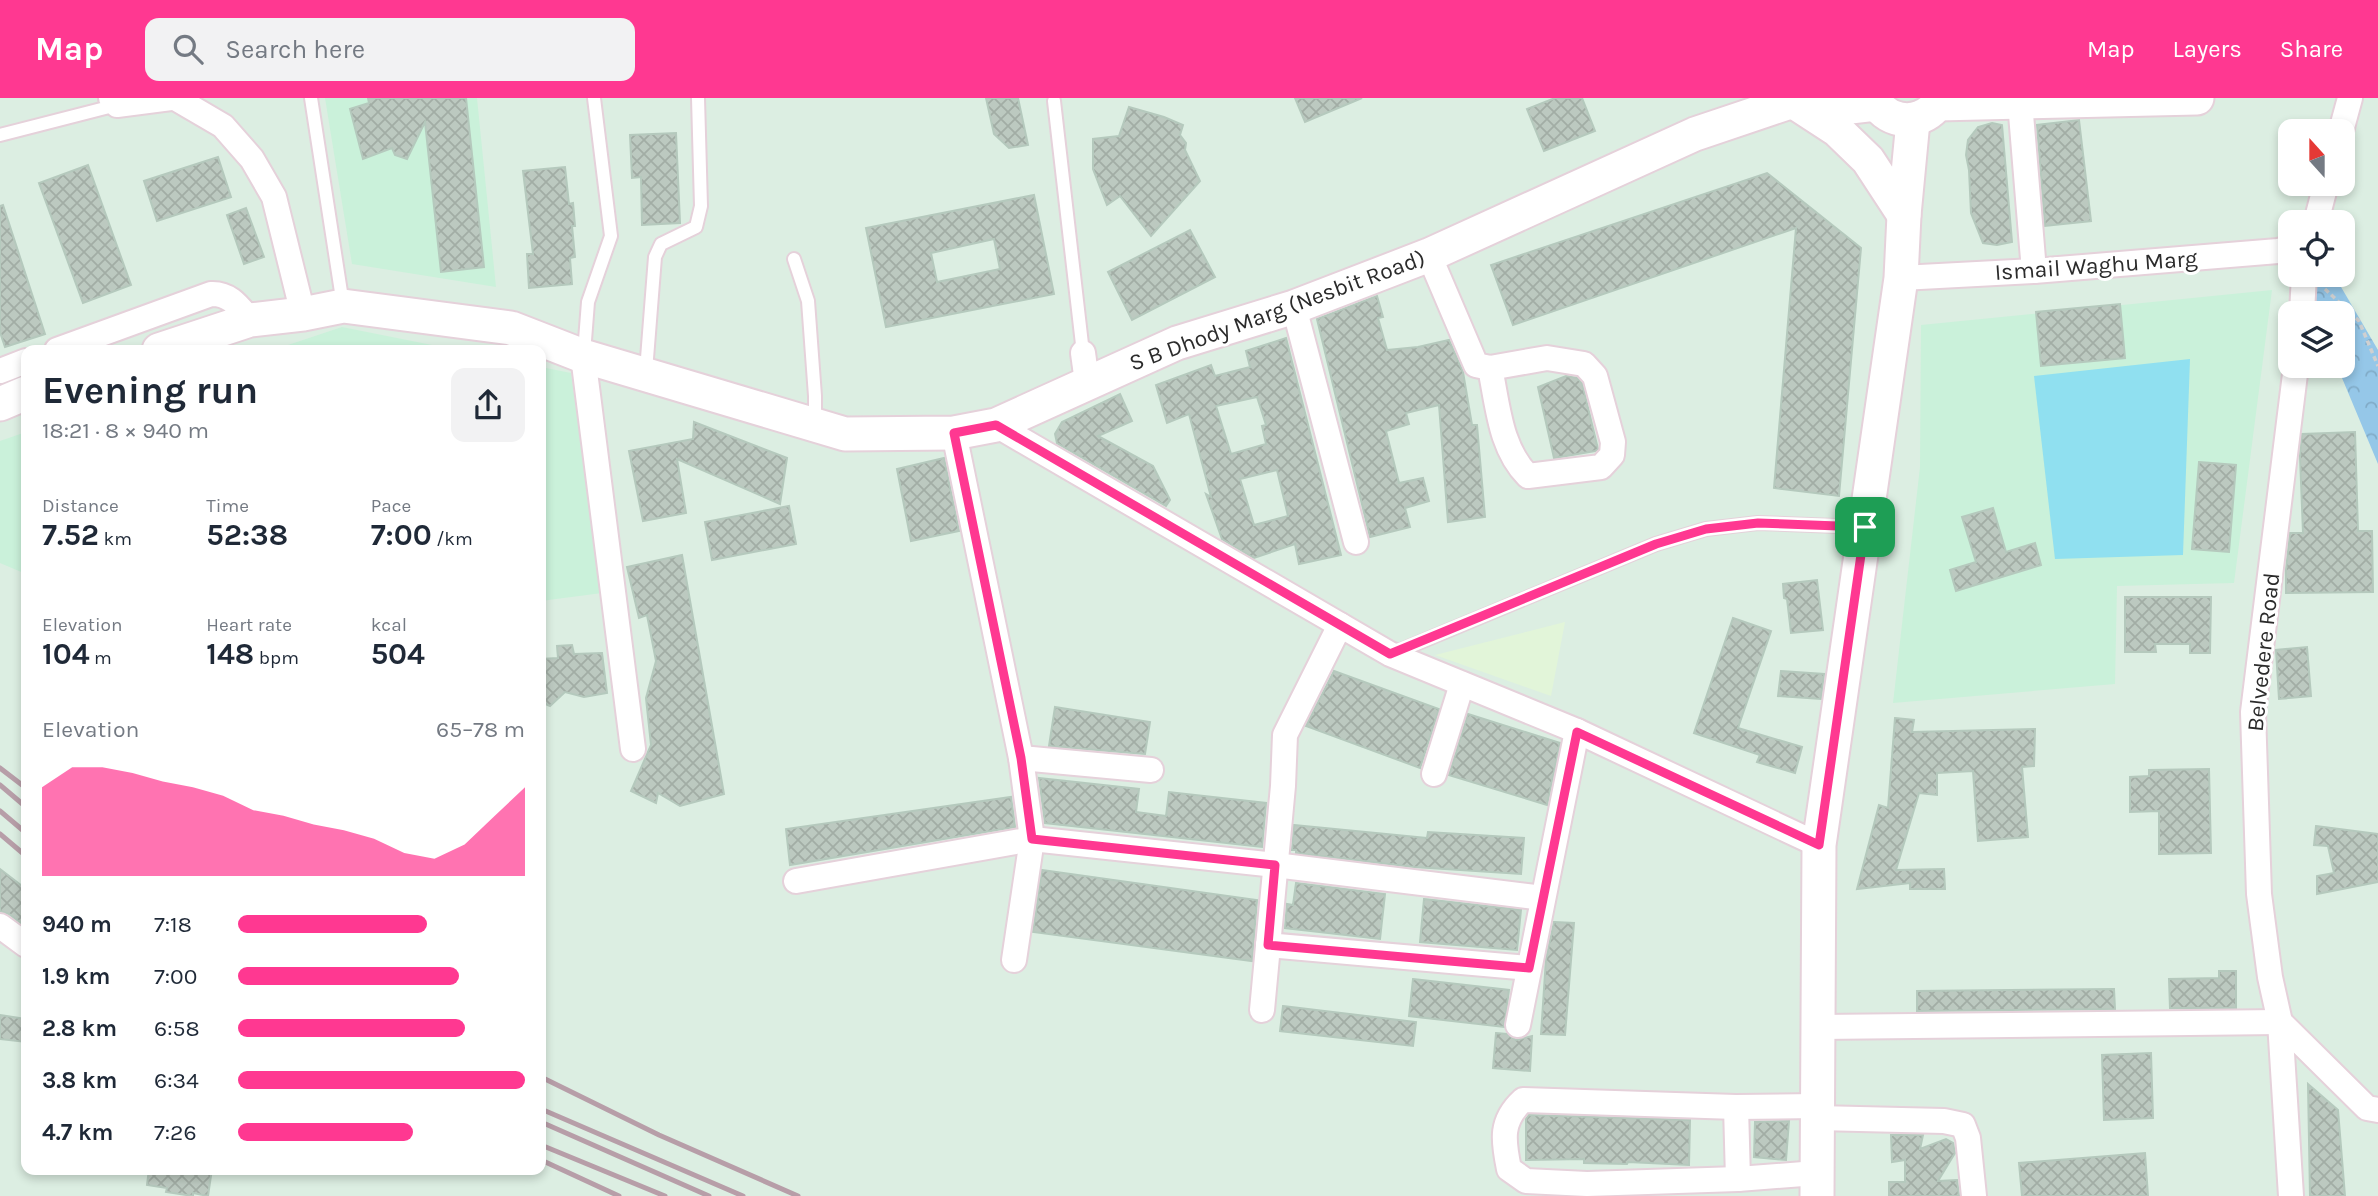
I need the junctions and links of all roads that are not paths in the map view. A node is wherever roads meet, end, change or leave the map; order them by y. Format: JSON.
{"nodes":[{"id":1,"x":173,"y":98,"type":"edge"},
{"id":2,"x":311,"y":98,"type":"edge"},
{"id":3,"x":594,"y":98,"type":"edge"},
{"id":4,"x":698,"y":98,"type":"edge"},
{"id":5,"x":2197,"y":98,"type":"edge"},
{"id":6,"x":2350,"y":98,"type":"edge"},
{"id":7,"x":1803,"y":99,"type":"edge"},
{"id":8,"x":114,"y":101,"type":"edge"},
{"id":9,"x":1054,"y":101,"type":"dead end"},
{"id":10,"x":1875,"y":101,"type":"edge"},
{"id":11,"x":2020,"y":102,"type":"junction"},
{"id":12,"x":1931,"y":108,"type":"edge"},
{"id":13,"x":2344,"y":119,"type":"edge"},
{"id":14,"x":0,"y":135,"type":"edge"},
{"id":15,"x":1904,"y":215,"type":"junction"},
{"id":16,"x":2278,"y":251,"type":"edge"},
{"id":17,"x":1429,"y":255,"type":"junction"},
{"id":18,"x":794,"y":259,"type":"dead end"},
{"id":19,"x":2034,"y":271,"type":"junction"},
{"id":20,"x":1901,"y":278,"type":"junction"},
{"id":21,"x":343,"y":306,"type":"junction"},
{"id":22,"x":1294,"y":307,"type":"junction"},
{"id":23,"x":303,"y":314,"type":"junction"},
{"id":24,"x":250,"y":320,"type":"junction"},
{"id":25,"x":71,"y":345,"type":"edge"},
{"id":26,"x":174,"y":345,"type":"edge"},
{"id":27,"x":583,"y":356,"type":"junction"},
{"id":28,"x":21,"y":363,"type":"edge"},
{"id":29,"x":1085,"y":368,"type":"junction"},
{"id":30,"x":1490,"y":368,"type":"junction"},
{"id":31,"x":0,"y":371,"type":"edge"},
{"id":32,"x":645,"y":375,"type":"junction"},
{"id":33,"x":2294,"y":378,"type":"edge"},
{"id":34,"x":21,"y":395,"type":"edge"},
{"id":35,"x":0,"y":404,"type":"edge"},
{"id":36,"x":815,"y":425,"type":"junction"},
{"id":37,"x":996,"y":425,"type":"junction"},
{"id":38,"x":954,"y":433,"type":"junction"},
{"id":39,"x":1865,"y":527,"type":"junction"},
{"id":40,"x":1356,"y":542,"type":"dead end"},
{"id":41,"x":1340,"y":625,"type":"junction"},
{"id":42,"x":1390,"y":654,"type":"junction"},
{"id":43,"x":1462,"y":684,"type":"junction"},
{"id":44,"x":1577,"y":732,"type":"junction"},
{"id":45,"x":633,"y":749,"type":"dead end"},
{"id":46,"x":1021,"y":758,"type":"junction"},
{"id":47,"x":1151,"y":770,"type":"dead end"},
{"id":48,"x":1434,"y":774,"type":"dead end"},
{"id":49,"x":1032,"y":839,"type":"junction"},
{"id":50,"x":1819,"y":845,"type":"junction"},
{"id":51,"x":1275,"y":865,"type":"junction"},
{"id":52,"x":796,"y":881,"type":"dead end"},
{"id":53,"x":1543,"y":898,"type":"junction"},
{"id":54,"x":0,"y":926,"type":"edge"},
{"id":55,"x":21,"y":941,"type":"edge"},
{"id":56,"x":1268,"y":945,"type":"junction"},
{"id":57,"x":1014,"y":960,"type":"dead end"},
{"id":58,"x":1529,"y":968,"type":"junction"},
{"id":59,"x":1262,"y":1010,"type":"dead end"},
{"id":60,"x":2280,"y":1022,"type":"junction"},
{"id":61,"x":1518,"y":1025,"type":"dead end"},
{"id":62,"x":1819,"y":1027,"type":"junction"},
{"id":63,"x":1736,"y":1107,"type":"junction"},
{"id":64,"x":2378,"y":1111,"type":"edge"},
{"id":65,"x":1817,"y":1121,"type":"junction"},
{"id":66,"x":1738,"y":1179,"type":"junction"},
{"id":67,"x":1823,"y":1188,"type":"edge"},
{"id":68,"x":1973,"y":1196,"type":"edge"},
{"id":69,"x":2291,"y":1196,"type":"edge"}],
"edges":[{"from":1,"to":8,"type":"street"},
{"from":1,"to":23,"type":"street"},
{"from":2,"to":21,"type":"lane"},
{"from":3,"to":27,"type":"lane"},
{"from":4,"to":32,"type":"lane"},
{"from":5,"to":11,"type":"main road"},
{"from":6,"to":13,"type":"street"},
{"from":7,"to":10,"type":"main road"},
{"from":7,"to":15,"type":"main road"},
{"from":7,"to":17,"type":"main road","name":"S B Dhody Marg (Nesbit Road)"},
{"from":8,"to":14,"type":"lane"},
{"from":9,"to":29,"type":"lane"},
{"from":10,"to":12,"type":"main road"},
{"from":11,"to":12,"type":"main road"},
{"from":11,"to":19,"type":"street"},
{"from":12,"to":15,"type":"main road"},
{"from":15,"to":20,"type":"main road"},
{"from":16,"to":19,"type":"street","name":"Ismail Waghu Marg"},
{"from":17,"to":22,"type":"main road","name":"S B Dhody Marg (Nesbit Road)"},
{"from":17,"to":30,"type":"street"},
{"from":18,"to":36,"type":"lane"},
{"from":19,"to":20,"type":"street","name":"Ismail Waghu Marg"},
{"from":20,"to":39,"type":"main road"},
{"from":21,"to":23,"type":"main road","name":"S B Dhody Marg (Nesbit Road)"},
{"from":21,"to":27,"type":"main road","name":"S B Dhody Marg (Nesbit Road)"},
{"from":22,"to":29,"type":"main road","name":"S B Dhody Marg (Nesbit Road)"},
{"from":22,"to":40,"type":"street"},
{"from":23,"to":24,"type":"main road","name":"S B Dhody Marg (Nesbit Road)"},
{"from":24,"to":25,"type":"street"},
{"from":24,"to":26,"type":"main road","name":"S B Dhody Marg (Nesbit Road)"},
{"from":27,"to":32,"type":"main road","name":"S B Dhody Marg (Nesbit Road)"},
{"from":27,"to":45,"type":"street"},
{"from":28,"to":31,"type":"street"},
{"from":29,"to":37,"type":"main road","name":"S B Dhody Marg (Nesbit Road)"},
{"from":30,"to":30,"type":"street"},
{"from":32,"to":36,"type":"main road","name":"S B Dhody Marg (Nesbit Road)"},
{"from":33,"to":60,"type":"street","name":"Belvedere Road"},
{"from":34,"to":35,"type":"main road"},
{"from":36,"to":38,"type":"main road","name":"S B Dhody Marg (Nesbit Road)"},
{"from":37,"to":38,"type":"main road","name":"S B Dhody Marg (Nesbit Road)"},
{"from":37,"to":41,"type":"street"},
{"from":38,"to":46,"type":"street"},
{"from":39,"to":42,"type":"lane"},
{"from":39,"to":50,"type":"main road"},
{"from":41,"to":42,"type":"street"},
{"from":41,"to":51,"type":"street"},
{"from":42,"to":43,"type":"street"},
{"from":43,"to":44,"type":"street"},
{"from":43,"to":48,"type":"street"},
{"from":44,"to":50,"type":"street"},
{"from":44,"to":53,"type":"street"},
{"from":46,"to":47,"type":"street"},
{"from":46,"to":49,"type":"street"},
{"from":49,"to":51,"type":"street"},
{"from":49,"to":52,"type":"street"},
{"from":49,"to":57,"type":"street"},
{"from":50,"to":62,"type":"main road"},
{"from":51,"to":53,"type":"street"},
{"from":51,"to":56,"type":"street"},
{"from":53,"to":58,"type":"street"},
{"from":54,"to":55,"type":"street"},
{"from":56,"to":58,"type":"street"},
{"from":56,"to":59,"type":"street"},
{"from":58,"to":61,"type":"street"},
{"from":60,"to":62,"type":"street"},
{"from":60,"to":64,"type":"street"},
{"from":60,"to":69,"type":"street","name":"Belvedere Road"},
{"from":62,"to":65,"type":"main road"},
{"from":63,"to":65,"type":"street"},
{"from":63,"to":66,"type":"street"},
{"from":63,"to":66,"type":"street"},
{"from":65,"to":67,"type":"main road"},
{"from":65,"to":68,"type":"street"},
{"from":66,"to":67,"type":"street"}]}
